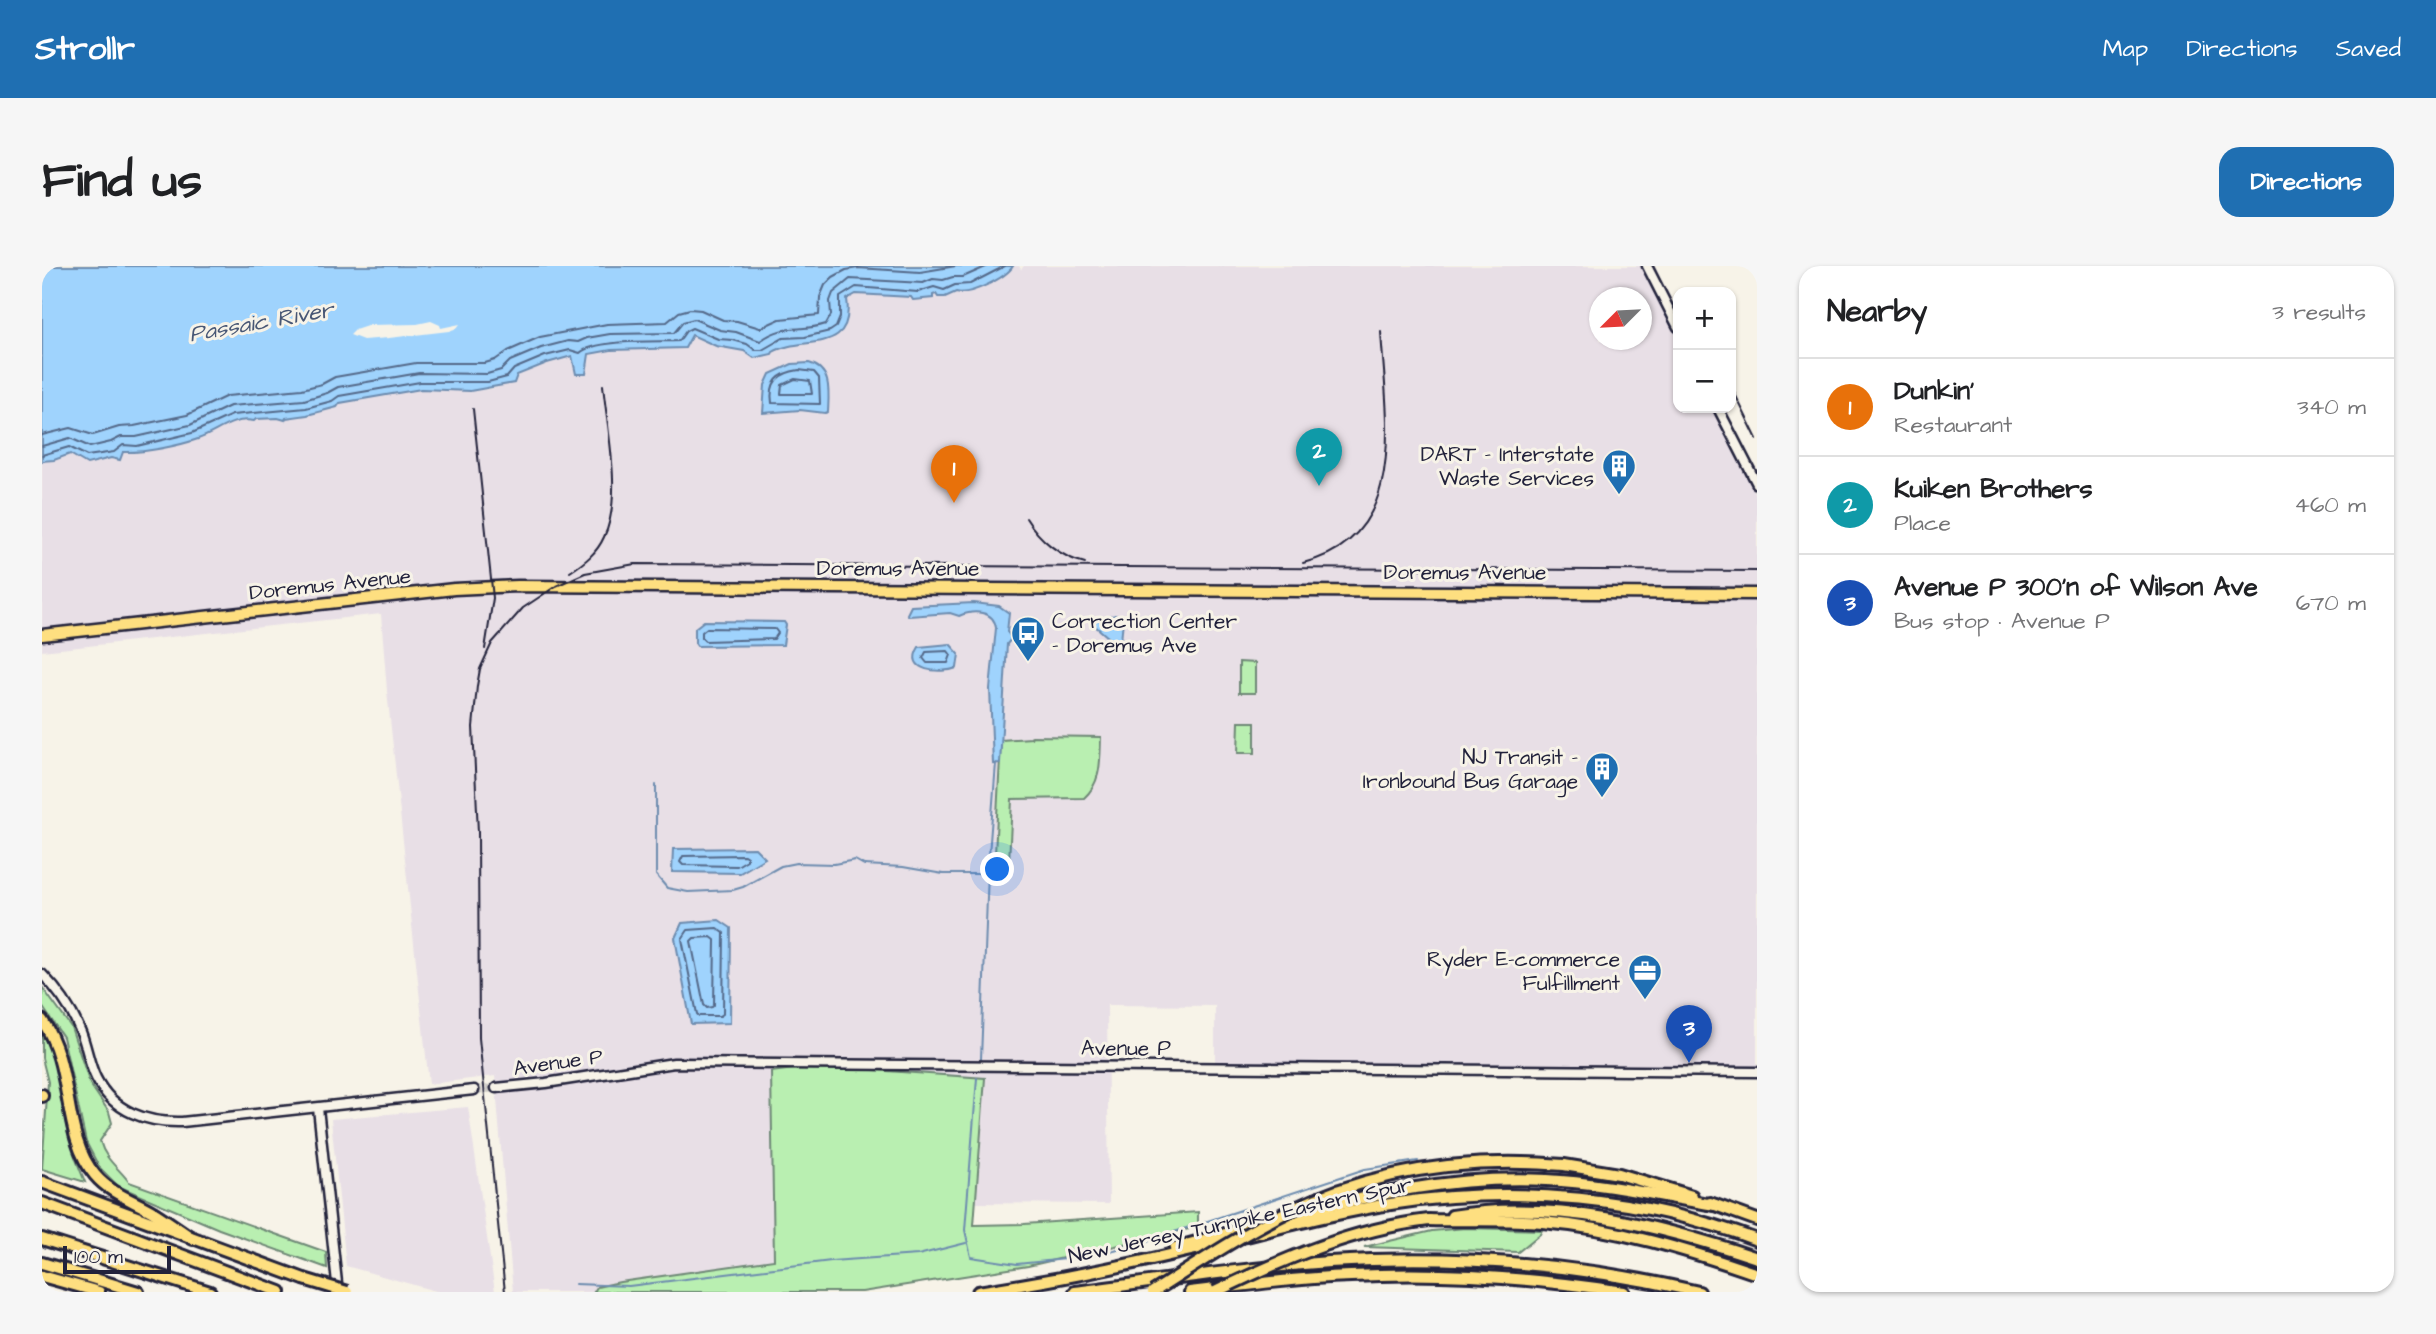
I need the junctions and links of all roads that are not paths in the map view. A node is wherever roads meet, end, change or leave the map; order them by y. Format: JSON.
{"nodes":[{"id":1,"x":1647,"y":266,"type":"edge"},
{"id":2,"x":1673,"y":317,"type":"edge"},
{"id":3,"x":1721,"y":413,"type":"edge"},
{"id":4,"x":1757,"y":484,"type":"edge"},
{"id":5,"x":1757,"y":594,"type":"edge"},
{"id":6,"x":42,"y":635,"type":"edge"},
{"id":7,"x":42,"y":974,"type":"edge"},
{"id":8,"x":42,"y":1020,"type":"edge"},
{"id":9,"x":1757,"y":1072,"type":"edge"},
{"id":10,"x":496,"y":1088,"type":"tunnel mouth"},
{"id":11,"x":474,"y":1090,"type":"tunnel mouth"},
{"id":12,"x":318,"y":1108,"type":"junction"},
{"id":13,"x":42,"y":1182,"type":"edge"},
{"id":14,"x":42,"y":1203,"type":"edge"},
{"id":15,"x":1715,"y":1205,"type":"junction"},
{"id":16,"x":1429,"y":1220,"type":"junction"},
{"id":17,"x":1757,"y":1220,"type":"edge"},
{"id":18,"x":42,"y":1239,"type":"edge"},
{"id":19,"x":193,"y":1239,"type":"junction"},
{"id":20,"x":1757,"y":1240,"type":"edge"},
{"id":21,"x":1757,"y":1258,"type":"edge"},
{"id":22,"x":1145,"y":1260,"type":"junction"},
{"id":23,"x":42,"y":1263,"type":"edge"},
{"id":24,"x":1757,"y":1274,"type":"edge"},
{"id":25,"x":42,"y":1276,"type":"edge"},
{"id":26,"x":99,"y":1292,"type":"edge"},
{"id":27,"x":138,"y":1292,"type":"edge"},
{"id":28,"x":210,"y":1292,"type":"edge"},
{"id":29,"x":280,"y":1292,"type":"edge"},
{"id":30,"x":338,"y":1292,"type":"edge"},
{"id":31,"x":347,"y":1292,"type":"edge"},
{"id":32,"x":978,"y":1292,"type":"edge"},
{"id":33,"x":1075,"y":1292,"type":"edge"},
{"id":34,"x":1153,"y":1292,"type":"edge"},
{"id":35,"x":1190,"y":1292,"type":"edge"},
{"id":36,"x":1215,"y":1292,"type":"edge"},
{"id":37,"x":1624,"y":1292,"type":"edge"},
{"id":38,"x":1699,"y":1292,"type":"edge"}],
"edges":[{"from":1,"to":2,"type":"street"},
{"from":3,"to":4,"type":"street"},
{"from":5,"to":6,"type":"main road","name":"Doremus Avenue"},
{"from":7,"to":12,"type":"street"},
{"from":8,"to":19,"type":"highway"},
{"from":9,"to":10,"type":"street","name":"Avenue P"},
{"from":11,"to":12,"type":"street"},
{"from":12,"to":30,"type":"street"},
{"from":13,"to":19,"type":"highway"},
{"from":14,"to":29,"type":"highway"},
{"from":15,"to":17,"type":"highway"},
{"from":15,"to":22,"type":"highway"},
{"from":15,"to":34,"type":"highway","bridge":true},
{"from":16,"to":21,"type":"highway"},
{"from":16,"to":24,"type":"highway"},
{"from":16,"to":36,"type":"highway","bridge":true},
{"from":18,"to":28,"type":"highway"},
{"from":19,"to":31,"type":"highway","bridge":true},
{"from":20,"to":22,"type":"highway","name":"New Jersey Turnpike Eastern Spur"},
{"from":22,"to":32,"type":"highway","name":"New Jersey Turnpike Eastern Spur"},
{"from":23,"to":27,"type":"highway"},
{"from":25,"to":26,"type":"highway"},
{"from":33,"to":38,"type":"highway","name":"New Jersey Turnpike Eastern Spur"},
{"from":35,"to":37,"type":"highway"}]}
